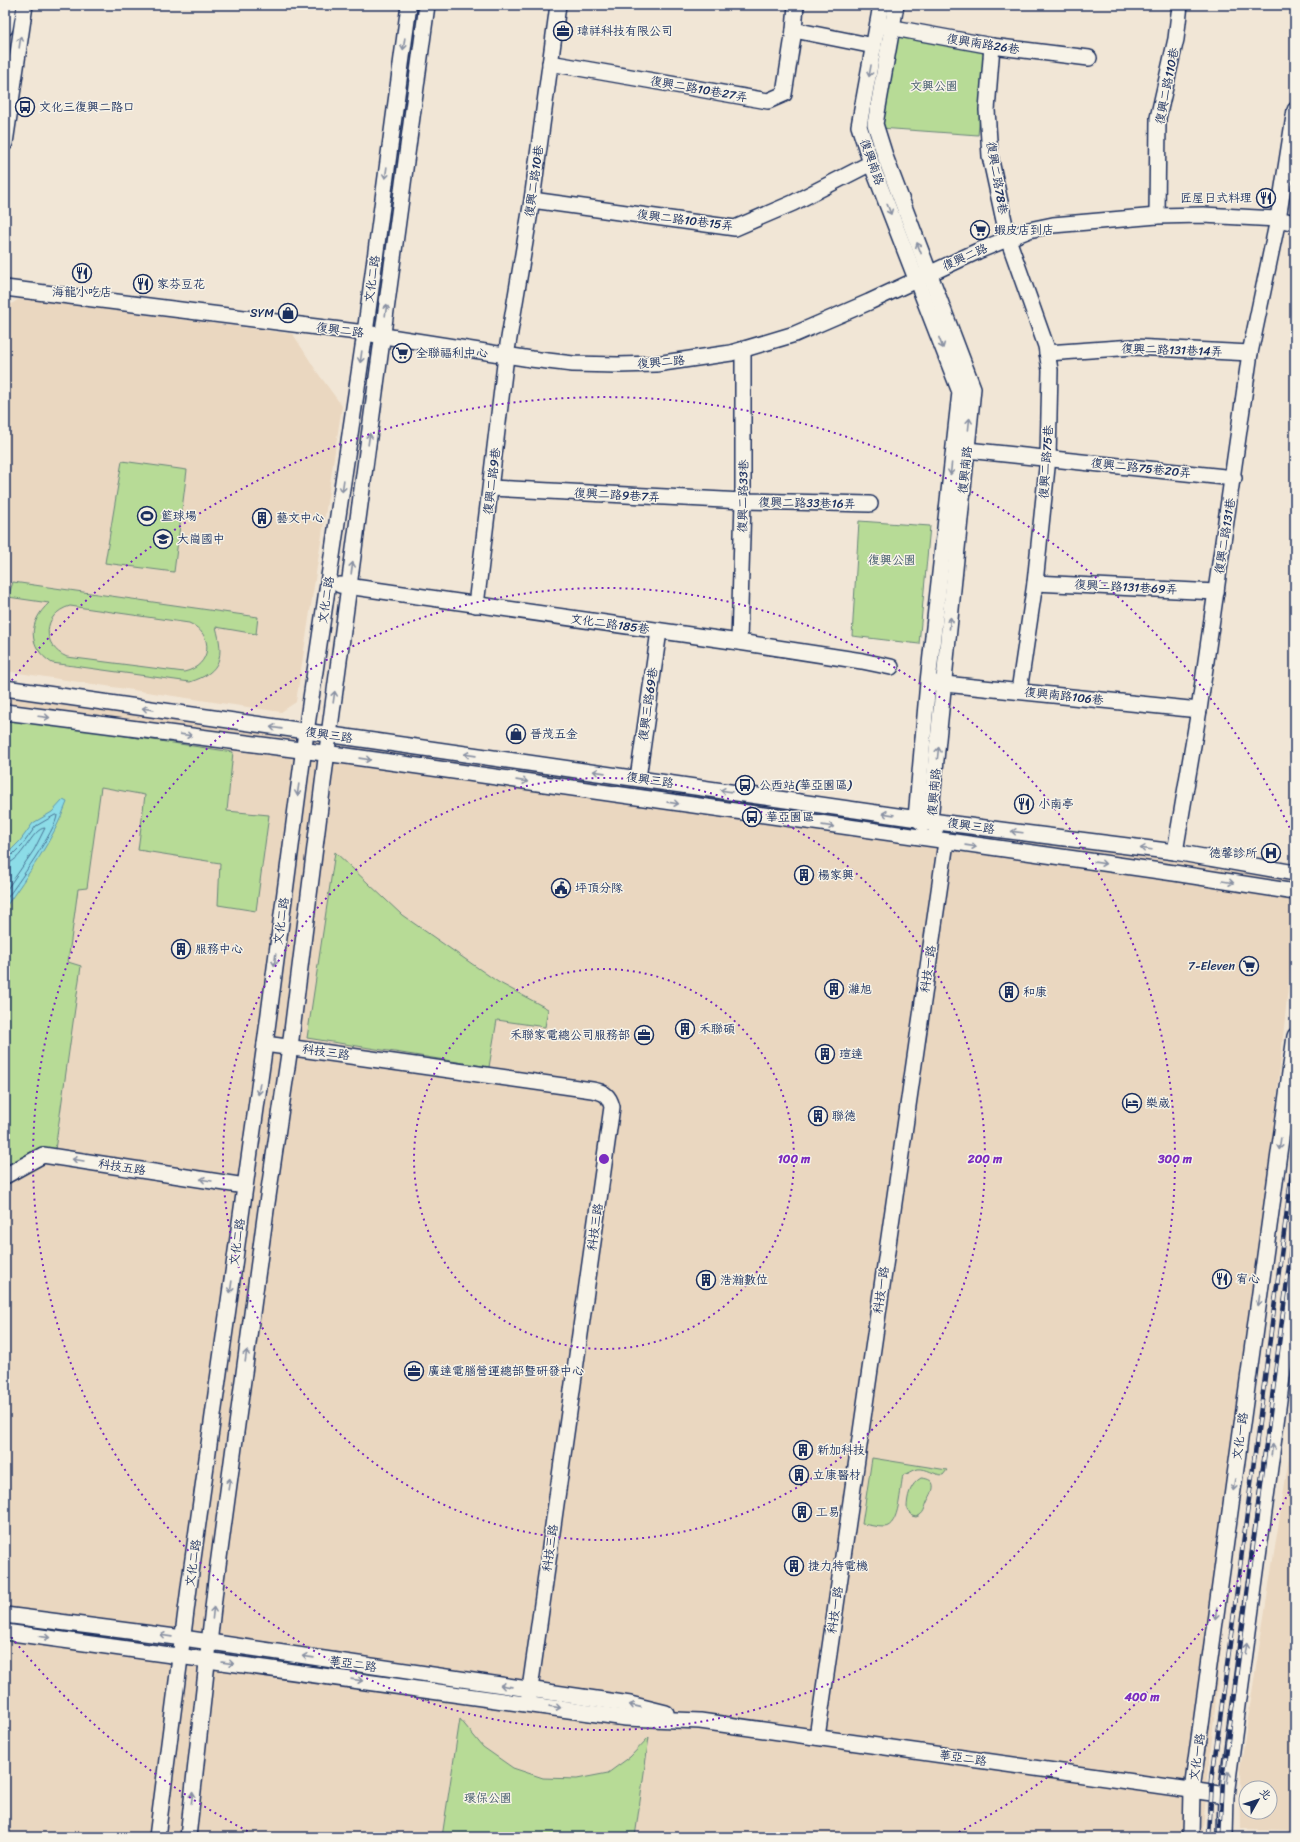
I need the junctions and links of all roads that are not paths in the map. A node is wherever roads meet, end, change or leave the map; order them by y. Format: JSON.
{"nodes":[{"id":1,"x":8,"y":5,"type":"edge"},
{"id":2,"x":25,"y":5,"type":"edge"},
{"id":3,"x":409,"y":5,"type":"edge"},
{"id":4,"x":427,"y":5,"type":"edge"},
{"id":5,"x":558,"y":5,"type":"edge"},
{"id":6,"x":796,"y":5,"type":"edge"},
{"id":7,"x":881,"y":5,"type":"edge"},
{"id":8,"x":896,"y":5,"type":"edge"},
{"id":9,"x":1180,"y":5,"type":"edge"},
{"id":10,"x":885,"y":27,"type":"junction"},
{"id":11,"x":5,"y":28,"type":"edge"},
{"id":12,"x":794,"y":30,"type":"junction"},
{"id":13,"x":874,"y":46,"type":"junction"},
{"id":14,"x":992,"y":46,"type":"junction"},
{"id":15,"x":1089,"y":58,"type":"dead end"},
{"id":16,"x":550,"y":63,"type":"junction"},
{"id":17,"x":10,"y":78,"type":"edge"},
{"id":18,"x":1295,"y":110,"type":"edge"},
{"id":19,"x":5,"y":143,"type":"edge"},
{"id":20,"x":871,"y":163,"type":"junction"},
{"id":21,"x":532,"y":200,"type":"junction"},
{"id":22,"x":1157,"y":216,"type":"junction"},
{"id":23,"x":1278,"y":219,"type":"junction"},
{"id":24,"x":1295,"y":223,"type":"edge"},
{"id":25,"x":1008,"y":239,"type":"junction"},
{"id":26,"x":923,"y":276,"type":"junction"},
{"id":27,"x":5,"y":288,"type":"edge"},
{"id":28,"x":940,"y":320,"type":"junction"},
{"id":29,"x":365,"y":333,"type":"junction"},
{"id":30,"x":383,"y":336,"type":"junction"},
{"id":31,"x":743,"y":350,"type":"junction"},
{"id":32,"x":1047,"y":353,"type":"junction"},
{"id":33,"x":1250,"y":353,"type":"junction"},
{"id":34,"x":506,"y":356,"type":"junction"},
{"id":35,"x":967,"y":450,"type":"junction"},
{"id":36,"x":1048,"y":458,"type":"junction"},
{"id":37,"x":1234,"y":478,"type":"junction"},
{"id":38,"x":491,"y":488,"type":"junction"},
{"id":39,"x":744,"y":501,"type":"junction"},
{"id":40,"x":870,"y":504,"type":"dead end"},
{"id":41,"x":329,"y":583,"type":"junction"},
{"id":42,"x":1036,"y":583,"type":"junction"},
{"id":43,"x":349,"y":586,"type":"junction"},
{"id":44,"x":1216,"y":592,"type":"junction"},
{"id":45,"x":476,"y":605,"type":"junction"},
{"id":46,"x":659,"y":631,"type":"junction"},
{"id":47,"x":740,"y":642,"type":"junction"},
{"id":48,"x":891,"y":668,"type":"dead end"},
{"id":49,"x":928,"y":682,"type":"junction"},
{"id":50,"x":945,"y":684,"type":"junction"},
{"id":51,"x":5,"y":688,"type":"edge"},
{"id":52,"x":1019,"y":691,"type":"junction"},
{"id":53,"x":1199,"y":710,"type":"junction"},
{"id":54,"x":5,"y":712,"type":"edge"},
{"id":55,"x":306,"y":732,"type":"junction"},
{"id":56,"x":329,"y":735,"type":"junction"},
{"id":57,"x":304,"y":751,"type":"junction"},
{"id":58,"x":327,"y":753,"type":"junction"},
{"id":59,"x":638,"y":778,"type":"junction"},
{"id":60,"x":765,"y":796,"type":"junction"},
{"id":61,"x":762,"y":816,"type":"junction"},
{"id":62,"x":923,"y":819,"type":"junction"},
{"id":63,"x":946,"y":842,"type":"junction"},
{"id":64,"x":1175,"y":852,"type":"junction"},
{"id":65,"x":1295,"y":873,"type":"edge"},
{"id":66,"x":1295,"y":892,"type":"edge"},
{"id":67,"x":1295,"y":1036,"type":"edge"},
{"id":68,"x":265,"y":1044,"type":"junction"},
{"id":69,"x":290,"y":1047,"type":"junction"},
{"id":70,"x":5,"y":1176,"type":"edge"},
{"id":71,"x":245,"y":1186,"type":"junction"},
{"id":72,"x":1295,"y":1281,"type":"edge"},
{"id":73,"x":5,"y":1615,"type":"edge"},
{"id":74,"x":5,"y":1632,"type":"edge"},
{"id":75,"x":183,"y":1638,"type":"junction"},
{"id":76,"x":210,"y":1642,"type":"junction"},
{"id":77,"x":182,"y":1655,"type":"junction"},
{"id":78,"x":208,"y":1660,"type":"junction"},
{"id":79,"x":529,"y":1697,"type":"junction"},
{"id":80,"x":817,"y":1737,"type":"junction"},
{"id":81,"x":1192,"y":1790,"type":"junction"},
{"id":82,"x":1226,"y":1796,"type":"junction"},
{"id":83,"x":157,"y":1837,"type":"edge"},
{"id":84,"x":188,"y":1837,"type":"edge"},
{"id":85,"x":1191,"y":1837,"type":"edge"},
{"id":86,"x":1225,"y":1837,"type":"edge"}],
"edges":[{"from":1,"to":11,"type":"street"},
{"from":17,"to":2,"type":"street","one_way":true},
{"from":3,"to":29,"type":"street","name":"文化二路","one_way":true},
{"from":30,"to":4,"type":"street","name":"文化二路","one_way":true},
{"from":5,"to":16,"type":"street","name":"復興二路10巷"},
{"from":6,"to":12,"type":"street"},
{"from":7,"to":10,"type":"street","name":"復興南路"},
{"from":8,"to":10,"type":"street","name":"復興南路"},
{"from":9,"to":22,"type":"street","name":"復興二路110巷"},
{"from":10,"to":13,"type":"street","name":"復興南路"},
{"from":10,"to":14,"type":"street","name":"復興南路26巷"},
{"from":26,"to":10,"type":"street","name":"復興南路","one_way":true},
{"from":12,"to":13,"type":"street"},
{"from":12,"to":16,"type":"street","name":"復興二路10巷27弄"},
{"from":13,"to":20,"type":"street","name":"復興南路","one_way":true},
{"from":14,"to":15,"type":"street","name":"復興南路26巷"},
{"from":14,"to":25,"type":"street","name":"復興二路78巷"},
{"from":16,"to":21,"type":"street","name":"復興二路10巷"},
{"from":17,"to":19,"type":"street"},
{"from":18,"to":23,"type":"street","name":"復興二路131巷"},
{"from":20,"to":21,"type":"street","name":"復興二路10巷15弄"},
{"from":20,"to":26,"type":"street","name":"復興南路","one_way":true},
{"from":21,"to":34,"type":"street","name":"復興二路10巷"},
{"from":22,"to":23,"type":"street","name":"復興二路"},
{"from":22,"to":25,"type":"street","name":"復興二路"},
{"from":23,"to":24,"type":"street","name":"復興二路"},
{"from":23,"to":33,"type":"street","name":"復興二路131巷"},
{"from":25,"to":26,"type":"street","name":"復興二路"},
{"from":25,"to":32,"type":"street","name":"復興二路75巷"},
{"from":26,"to":28,"type":"street","name":"復興南路"},
{"from":26,"to":31,"type":"street","name":"復興二路"},
{"from":27,"to":29,"type":"street","name":"復興二路"},
{"from":35,"to":28,"type":"street","name":"復興南路","one_way":true},
{"from":28,"to":49,"type":"street","name":"復興南路","one_way":true},
{"from":29,"to":30,"type":"street","name":"復興二路"},
{"from":29,"to":41,"type":"street","name":"文化二路","one_way":true},
{"from":30,"to":34,"type":"street","name":"復興二路"},
{"from":43,"to":30,"type":"street","name":"文化二路","one_way":true},
{"from":31,"to":34,"type":"street","name":"復興二路"},
{"from":31,"to":39,"type":"street","name":"復興二路33巷"},
{"from":32,"to":33,"type":"street","name":"復興二路131巷14弄"},
{"from":32,"to":36,"type":"street","name":"復興二路75巷"},
{"from":33,"to":37,"type":"street","name":"復興二路131巷"},
{"from":34,"to":38,"type":"street","name":"復興二路9巷"},
{"from":35,"to":36,"type":"street","name":"復興二路75巷20弄"},
{"from":50,"to":35,"type":"street","name":"復興南路","one_way":true},
{"from":36,"to":37,"type":"street","name":"復興二路75巷20弄"},
{"from":36,"to":42,"type":"street","name":"復興二路75巷"},
{"from":37,"to":44,"type":"street","name":"復興二路131巷"},
{"from":38,"to":39,"type":"street","name":"復興二路9巷7弄"},
{"from":38,"to":45,"type":"street","name":"復興二路9巷"},
{"from":39,"to":40,"type":"street","name":"復興二路33巷16弄"},
{"from":39,"to":47,"type":"street","name":"復興二路33巷"},
{"from":41,"to":43,"type":"street","name":"文化二路185巷"},
{"from":41,"to":55,"type":"street","name":"文化二路"},
{"from":42,"to":44,"type":"street","name":"復興二路131巷69弄"},
{"from":42,"to":52,"type":"street","name":"復興二路75巷"},
{"from":43,"to":45,"type":"street","name":"文化二路185巷"},
{"from":56,"to":43,"type":"street","name":"文化二路","one_way":true},
{"from":44,"to":53,"type":"street","name":"復興二路131巷"},
{"from":45,"to":46,"type":"street","name":"文化二路185巷"},
{"from":46,"to":47,"type":"street","name":"文化二路185巷"},
{"from":46,"to":59,"type":"street","name":"復興三路69巷"},
{"from":47,"to":48,"type":"street","name":"文化二路185巷"},
{"from":49,"to":50,"type":"street","name":"復興南路106巷"},
{"from":49,"to":62,"type":"street","name":"復興南路"},
{"from":50,"to":52,"type":"street","name":"復興南路106巷"},
{"from":62,"to":50,"type":"street","name":"復興南路","one_way":true},
{"from":55,"to":51,"type":"street","name":"復興三路","one_way":true},
{"from":52,"to":53,"type":"street","name":"復興南路106巷"},
{"from":53,"to":64,"type":"street","name":"復興二路131巷"},
{"from":54,"to":57,"type":"street","name":"復興三路","one_way":true},
{"from":55,"to":56,"type":"street","name":"復興三路"},
{"from":55,"to":57,"type":"street","name":"文化二路"},
{"from":56,"to":58,"type":"street","name":"文化二路"},
{"from":59,"to":56,"type":"street","name":"復興三路","one_way":true},
{"from":57,"to":58,"type":"street","name":"復興三路"},
{"from":57,"to":68,"type":"street","name":"文化二路","one_way":true},
{"from":58,"to":61,"type":"street","name":"復興三路","one_way":true},
{"from":58,"to":69,"type":"street","name":"文化二路"},
{"from":60,"to":59,"type":"street","name":"復興三路","one_way":true},
{"from":60,"to":61,"type":"street"},
{"from":62,"to":60,"type":"street","name":"復興三路","one_way":true},
{"from":61,"to":63,"type":"street","name":"復興三路","one_way":true},
{"from":62,"to":63,"type":"street","name":"復興南路"},
{"from":64,"to":62,"type":"street","name":"復興三路","one_way":true},
{"from":63,"to":66,"type":"street","name":"復興三路","one_way":true},
{"from":63,"to":80,"type":"street","name":"科技一路"},
{"from":64,"to":65,"type":"street","name":"復興三路"},
{"from":67,"to":81,"type":"street","name":"文化一路","one_way":true},
{"from":68,"to":69,"type":"street","name":"科技三路"},
{"from":68,"to":71,"type":"street","name":"文化二路","one_way":true},
{"from":76,"to":69,"type":"street","name":"文化二路","one_way":true},
{"from":69,"to":79,"type":"street","name":"科技三路"},
{"from":71,"to":70,"type":"street","name":"科技五路","one_way":true},
{"from":71,"to":75,"type":"street","name":"文化二路","one_way":true},
{"from":82,"to":72,"type":"street","one_way":true},
{"from":75,"to":73,"type":"street","name":"華亞二路","one_way":true},
{"from":74,"to":77,"type":"street","name":"華亞二路","one_way":true},
{"from":75,"to":76,"type":"street","name":"華亞二路"},
{"from":75,"to":77,"type":"street","name":"文化二路"},
{"from":76,"to":78,"type":"street","name":"文化二路"},
{"from":79,"to":76,"type":"street","name":"華亞二路","one_way":true},
{"from":77,"to":78,"type":"street","name":"華亞二路"},
{"from":77,"to":83,"type":"street","name":"文化二路"},
{"from":78,"to":79,"type":"street","name":"華亞二路","one_way":true},
{"from":84,"to":78,"type":"street","name":"文化二路","one_way":true},
{"from":79,"to":80,"type":"street","name":"華亞二路"},
{"from":80,"to":81,"type":"street","name":"華亞二路"},
{"from":81,"to":82,"type":"street","name":"華亞二路"},
{"from":81,"to":85,"type":"street","name":"文化一路"},
{"from":82,"to":86,"type":"street"}]}
